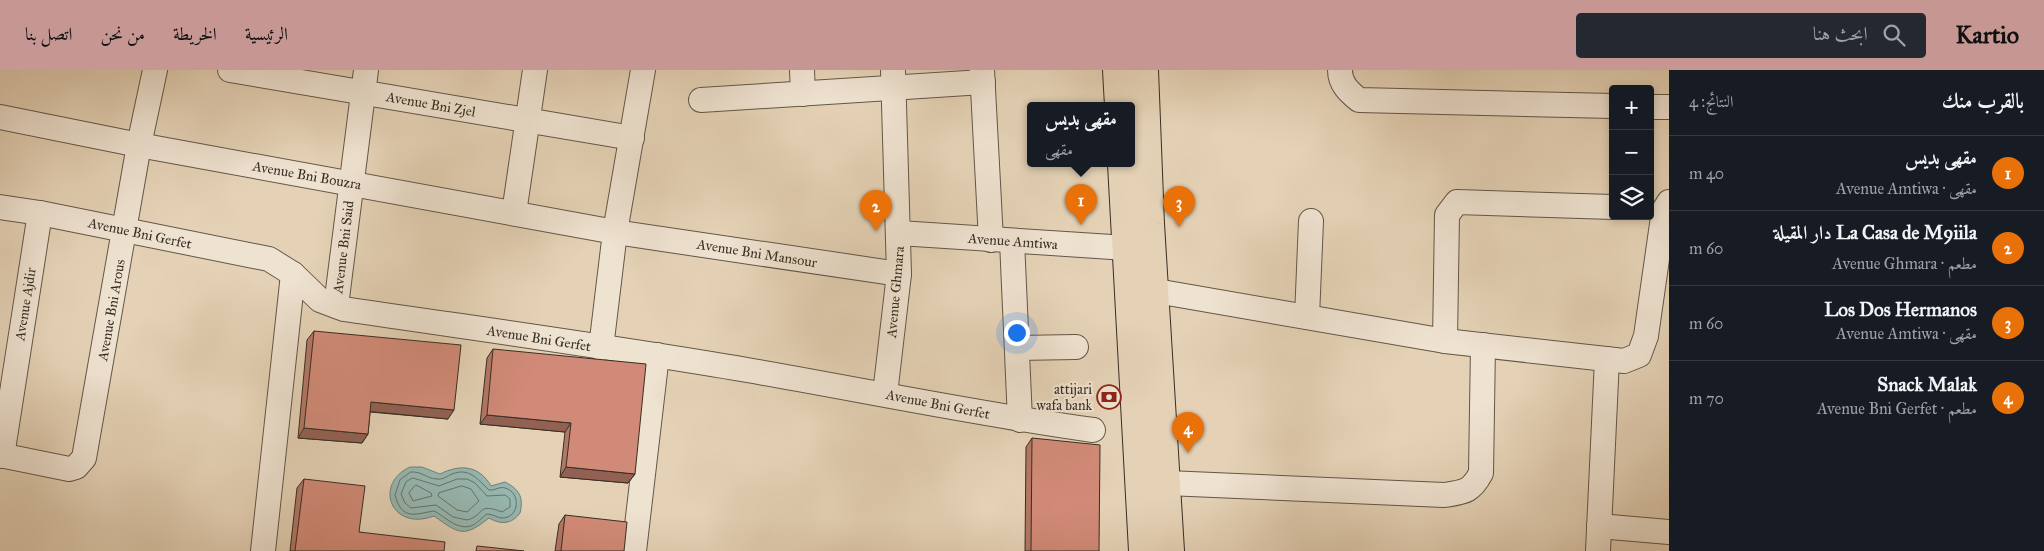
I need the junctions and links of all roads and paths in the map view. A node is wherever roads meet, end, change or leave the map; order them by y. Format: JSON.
{"nodes":[{"id":1,"x":155,"y":70,"type":"edge"},
{"id":2,"x":230,"y":70,"type":"edge"},
{"id":3,"x":535,"y":70,"type":"edge"},
{"id":4,"x":643,"y":70,"type":"edge"},
{"id":5,"x":802,"y":70,"type":"edge"},
{"id":6,"x":1117,"y":70,"type":"edge"},
{"id":7,"x":1144,"y":70,"type":"edge"},
{"id":8,"x":1340,"y":70,"type":"edge"},
{"id":9,"x":983,"y":76,"type":"edge"},
{"id":10,"x":894,"y":79,"type":"edge"},
{"id":11,"x":364,"y":81,"type":"edge"},
{"id":12,"x":803,"y":94,"type":"junction"},
{"id":13,"x":701,"y":100,"type":"dead end"},
{"id":14,"x":1119,"y":102,"type":"edge"},
{"id":15,"x":1609,"y":106,"type":"edge"},
{"id":16,"x":1654,"y":107,"type":"edge"},
{"id":17,"x":1669,"y":107,"type":"edge"},
{"id":18,"x":0,"y":116,"type":"edge"},
{"id":19,"x":528,"y":120,"type":"junction"},
{"id":20,"x":632,"y":138,"type":"junction"},
{"id":21,"x":140,"y":146,"type":"junction"},
{"id":22,"x":1122,"y":167,"type":"edge"},
{"id":23,"x":351,"y":182,"type":"junction"},
{"id":24,"x":0,"y":207,"type":"edge"},
{"id":25,"x":1609,"y":207,"type":"edge"},
{"id":26,"x":1661,"y":207,"type":"edge"},
{"id":27,"x":40,"y":212,"type":"junction"},
{"id":28,"x":514,"y":213,"type":"junction"},
{"id":29,"x":1311,"y":221,"type":"dead end"},
{"id":30,"x":125,"y":229,"type":"junction"},
{"id":31,"x":615,"y":232,"type":"junction"},
{"id":32,"x":899,"y":233,"type":"junction"},
{"id":33,"x":1002,"y":240,"type":"junction"},
{"id":34,"x":1127,"y":248,"type":"junction"},
{"id":35,"x":293,"y":274,"type":"junction"},
{"id":36,"x":899,"y":274,"type":"junction"},
{"id":37,"x":1661,"y":286,"type":"edge"},
{"id":38,"x":1156,"y":291,"type":"junction"},
{"id":39,"x":336,"y":306,"type":"junction"},
{"id":40,"x":1307,"y":317,"type":"junction"},
{"id":41,"x":1445,"y":341,"type":"junction"},
{"id":42,"x":1483,"y":345,"type":"junction"},
{"id":43,"x":1076,"y":347,"type":"dead end"},
{"id":44,"x":601,"y":348,"type":"junction"},
{"id":45,"x":1017,"y":348,"type":"junction"},
{"id":46,"x":657,"y":355,"type":"junction"},
{"id":47,"x":1607,"y":360,"type":"junction"},
{"id":48,"x":885,"y":394,"type":"junction"},
{"id":49,"x":1020,"y":420,"type":"junction"},
{"id":50,"x":1093,"y":430,"type":"dead end"},
{"id":51,"x":1,"y":455,"type":"edge"},
{"id":52,"x":1167,"y":483,"type":"junction"},
{"id":53,"x":1599,"y":526,"type":"junction"},
{"id":54,"x":1669,"y":532,"type":"edge"},
{"id":55,"x":262,"y":551,"type":"edge"},
{"id":56,"x":634,"y":551,"type":"edge"},
{"id":57,"x":1143,"y":551,"type":"edge"},
{"id":58,"x":1170,"y":551,"type":"edge"},
{"id":59,"x":1598,"y":551,"type":"edge"}],
"edges":[{"from":1,"to":21,"type":"street","name":"Avenue Bni Arous"},
{"from":2,"to":11,"type":"street","name":"Avenue Bni Zjel"},
{"from":3,"to":19,"type":"street"},
{"from":4,"to":20,"type":"street"},
{"from":5,"to":12,"type":"street"},
{"from":6,"to":14,"type":"main road"},
{"from":7,"to":38,"type":"main road"},
{"from":8,"to":15,"type":"street"},
{"from":9,"to":10,"type":"street"},
{"from":9,"to":33,"type":"street"},
{"from":10,"to":12,"type":"street"},
{"from":10,"to":32,"type":"street","name":"Avenue Ghmara"},
{"from":11,"to":19,"type":"street","name":"Avenue Bni Zjel"},
{"from":11,"to":23,"type":"street","name":"Avenue Bni Said"},
{"from":12,"to":13,"type":"street"},
{"from":16,"to":17,"type":"street"},
{"from":18,"to":21,"type":"street","name":"Avenue Bni Bouzra"},
{"from":19,"to":20,"type":"street","name":"Avenue Bni Zjel"},
{"from":19,"to":28,"type":"street"},
{"from":20,"to":31,"type":"street"},
{"from":21,"to":23,"type":"street","name":"Avenue Bni Bouzra"},
{"from":21,"to":30,"type":"street","name":"Avenue Bni Arous"},
{"from":22,"to":34,"type":"main road"},
{"from":23,"to":28,"type":"street","name":"Avenue Bni Bouzra"},
{"from":23,"to":39,"type":"street","name":"Avenue Bni Said"},
{"from":24,"to":27,"type":"street","name":"Avenue Bni Gerfet"},
{"from":25,"to":41,"type":"street"},
{"from":26,"to":37,"type":"street"},
{"from":27,"to":30,"type":"street","name":"Avenue Bni Gerfet"},
{"from":27,"to":51,"type":"street","name":"Avenue Ajdir"},
{"from":28,"to":31,"type":"street","name":"Avenue Bni Bouzra"},
{"from":29,"to":40,"type":"street"},
{"from":30,"to":35,"type":"street","name":"Avenue Bni Gerfet"},
{"from":30,"to":51,"type":"street","name":"Avenue Bni Arous"},
{"from":31,"to":36,"type":"street","name":"Avenue Bni Mansour"},
{"from":31,"to":44,"type":"street"},
{"from":32,"to":33,"type":"street","name":"Avenue Amtiwa"},
{"from":32,"to":36,"type":"street","name":"Avenue Ghmara"},
{"from":33,"to":34,"type":"street","name":"Avenue Amtiwa"},
{"from":33,"to":45,"type":"street"},
{"from":34,"to":57,"type":"main road"},
{"from":35,"to":39,"type":"street","name":"Avenue Bni Gerfet"},
{"from":35,"to":55,"type":"street"},
{"from":36,"to":48,"type":"street","name":"Avenue Ghmara"},
{"from":37,"to":47,"type":"street"},
{"from":38,"to":40,"type":"street"},
{"from":38,"to":52,"type":"main road"},
{"from":39,"to":44,"type":"street","name":"Avenue Bni Gerfet"},
{"from":40,"to":41,"type":"street"},
{"from":41,"to":42,"type":"street"},
{"from":42,"to":47,"type":"street"},
{"from":42,"to":52,"type":"street"},
{"from":43,"to":45,"type":"street"},
{"from":44,"to":46,"type":"street","name":"Avenue Bni Gerfet"},
{"from":45,"to":49,"type":"street"},
{"from":46,"to":48,"type":"street","name":"Avenue Bni Gerfet"},
{"from":46,"to":56,"type":"street"},
{"from":47,"to":53,"type":"street"},
{"from":48,"to":49,"type":"street","name":"Avenue Bni Gerfet"},
{"from":49,"to":50,"type":"street","name":"Avenue Bni Gerfet"},
{"from":52,"to":58,"type":"main road"},
{"from":53,"to":54,"type":"street"},
{"from":53,"to":59,"type":"street"}]}
